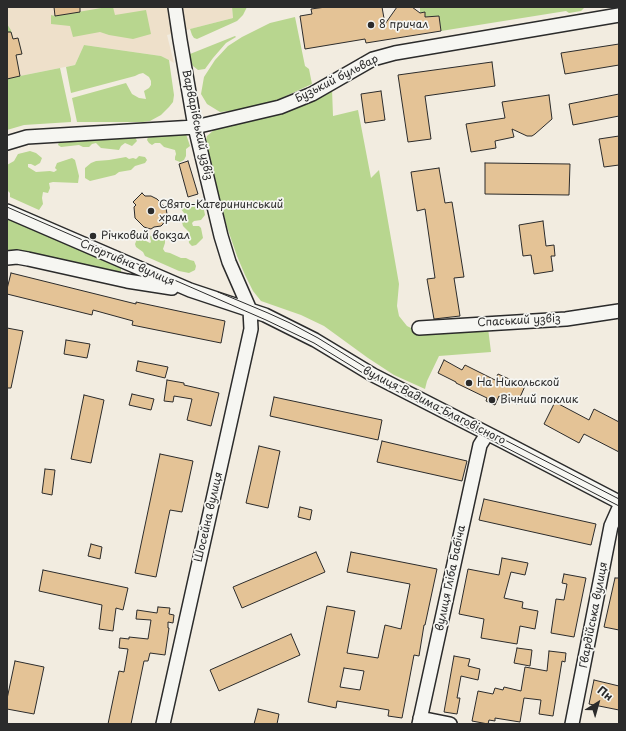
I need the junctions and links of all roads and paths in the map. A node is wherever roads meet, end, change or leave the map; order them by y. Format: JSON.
{"nodes":[{"id":1,"x":175,"y":7,"type":"edge"},
{"id":2,"x":619,"y":15,"type":"edge"},
{"id":3,"x":195,"y":127,"type":"junction"},
{"id":4,"x":7,"y":143,"type":"edge"},
{"id":5,"x":7,"y":212,"type":"edge"},
{"id":6,"x":7,"y":258,"type":"edge"},
{"id":7,"x":190,"y":290,"type":"junction"},
{"id":8,"x":250,"y":310,"type":"junction"},
{"id":9,"x":619,"y":311,"type":"edge"},
{"id":10,"x":419,"y":328,"type":"dead end"},
{"id":11,"x":487,"y":434,"type":"junction"},
{"id":12,"x":619,"y":502,"type":"edge"},
{"id":13,"x":619,"y":508,"type":"edge"},
{"id":14,"x":419,"y":721,"type":"edge"},
{"id":15,"x":163,"y":724,"type":"edge"},
{"id":16,"x":450,"y":724,"type":"edge"},
{"id":17,"x":572,"y":724,"type":"edge"}],
"edges":[{"from":1,"to":3,"type":"street","name":"Варварівський узвіз"},
{"from":2,"to":3,"type":"street","name":"Бузький бульвар"},
{"from":3,"to":4,"type":"street","name":"Бузький бульвар"},
{"from":3,"to":8,"type":"street","name":"Варварівський узвіз"},
{"from":5,"to":7,"type":"street","name":"Спортивна вулиця"},
{"from":6,"to":7,"type":"street"},
{"from":7,"to":8,"type":"street","name":"Спортивна вулиця"},
{"from":8,"to":11,"type":"street","name":"вулиця Вадима Благовісного"},
{"from":8,"to":15,"type":"street","name":"Шосейна вулиця"},
{"from":9,"to":10,"type":"street","name":"Спаський узвіз"},
{"from":11,"to":12,"type":"street","name":"вулиця Вадима Благовісного"},
{"from":11,"to":14,"type":"street","name":"вулиця Гліба Бабіча"},
{"from":13,"to":17,"type":"street","name":"Гвардійська вулиця"},
{"from":14,"to":16,"type":"street"}]}
